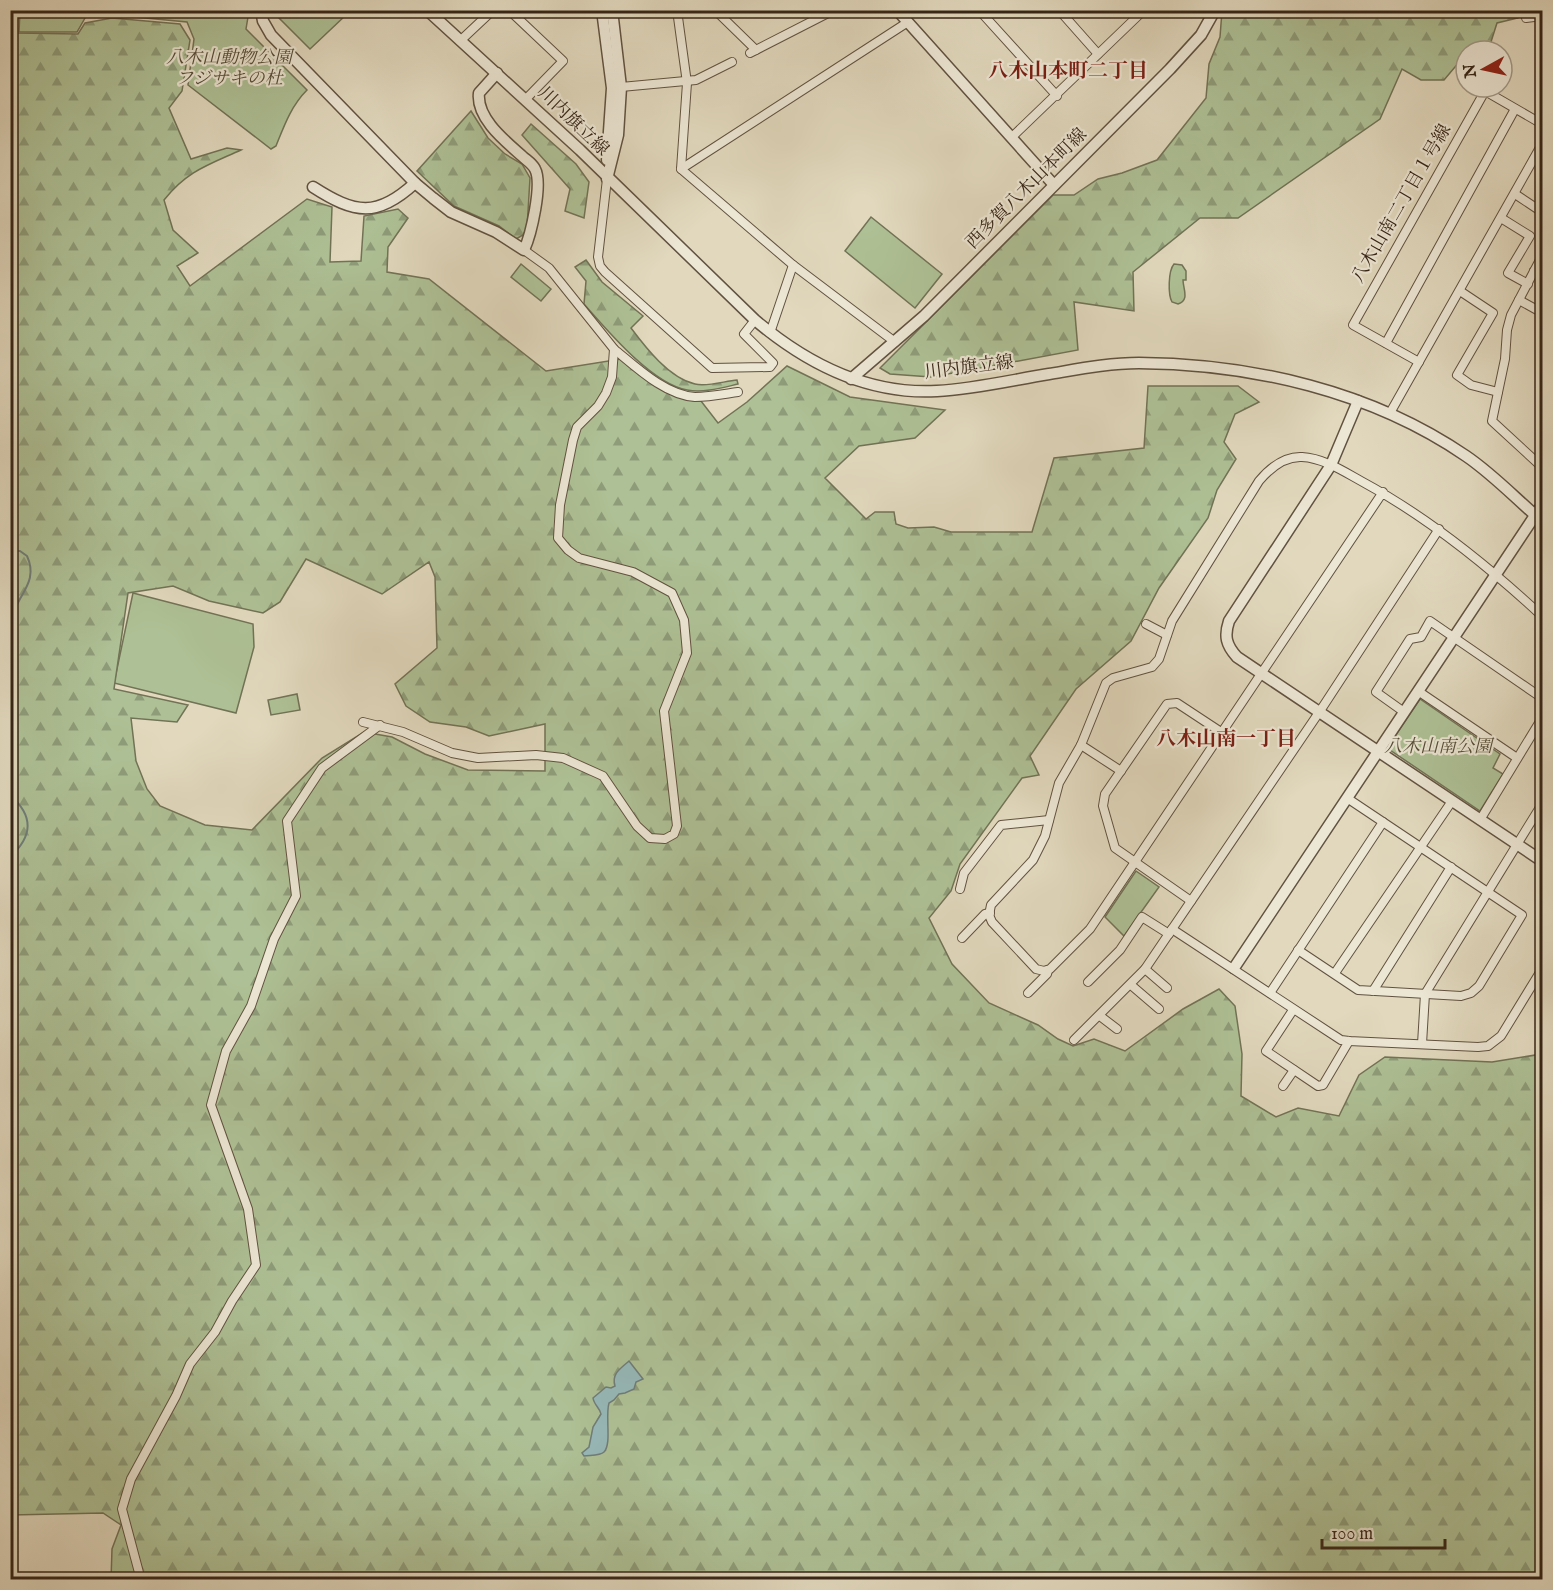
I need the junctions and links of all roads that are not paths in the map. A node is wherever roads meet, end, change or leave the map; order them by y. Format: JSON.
{"nodes":[{"id":1,"x":261,"y":10,"type":"edge"},
{"id":2,"x":427,"y":10,"type":"edge"},
{"id":3,"x":493,"y":10,"type":"edge"},
{"id":4,"x":509,"y":10,"type":"edge"},
{"id":5,"x":602,"y":10,"type":"edge"},
{"id":6,"x":612,"y":10,"type":"edge"},
{"id":7,"x":677,"y":10,"type":"edge"},
{"id":8,"x":715,"y":10,"type":"edge"},
{"id":9,"x":834,"y":10,"type":"edge"},
{"id":10,"x":897,"y":10,"type":"edge"},
{"id":11,"x":980,"y":10,"type":"edge"},
{"id":12,"x":1059,"y":10,"type":"edge"},
{"id":13,"x":1144,"y":10,"type":"edge"},
{"id":14,"x":1215,"y":10,"type":"edge"},
{"id":15,"x":818,"y":14,"type":"edge"},
{"id":16,"x":1542,"y":16,"type":"edge"},
{"id":17,"x":1526,"y":18,"type":"dead end"},
{"id":18,"x":908,"y":22,"type":"junction"},
{"id":19,"x":460,"y":41,"type":"junction"},
{"id":20,"x":1098,"y":54,"type":"junction"},
{"id":21,"x":732,"y":62,"type":"dead end"},
{"id":22,"x":497,"y":73,"type":"junction"},
{"id":23,"x":687,"y":83,"type":"junction"},
{"id":24,"x":621,"y":87,"type":"junction"},
{"id":25,"x":1057,"y":96,"type":"junction"},
{"id":26,"x":525,"y":100,"type":"junction"},
{"id":27,"x":1515,"y":109,"type":"junction"},
{"id":28,"x":1542,"y":124,"type":"edge"},
{"id":29,"x":1012,"y":137,"type":"junction"},
{"id":30,"x":1542,"y":144,"type":"edge"},
{"id":31,"x":1538,"y":161,"type":"edge"},
{"id":32,"x":681,"y":169,"type":"junction"},
{"id":33,"x":608,"y":179,"type":"junction"},
{"id":34,"x":415,"y":183,"type":"junction"},
{"id":35,"x":1054,"y":185,"type":"junction"},
{"id":36,"x":313,"y":188,"type":"dead end"},
{"id":37,"x":1515,"y":194,"type":"junction"},
{"id":38,"x":1539,"y":210,"type":"dead end"},
{"id":39,"x":1501,"y":218,"type":"junction"},
{"id":40,"x":524,"y":250,"type":"junction"},
{"id":41,"x":1542,"y":256,"type":"edge"},
{"id":42,"x":793,"y":265,"type":"junction"},
{"id":43,"x":1538,"y":274,"type":"edge"},
{"id":44,"x":1528,"y":284,"type":"junction"},
{"id":45,"x":1460,"y":291,"type":"junction"},
{"id":46,"x":1519,"y":300,"type":"junction"},
{"id":47,"x":1539,"y":310,"type":"dead end"},
{"id":48,"x":755,"y":320,"type":"junction"},
{"id":49,"x":770,"y":333,"type":"junction"},
{"id":50,"x":896,"y":342,"type":"junction"},
{"id":51,"x":1386,"y":344,"type":"junction"},
{"id":52,"x":614,"y":349,"type":"junction"},
{"id":53,"x":1419,"y":362,"type":"junction"},
{"id":54,"x":851,"y":379,"type":"junction"},
{"id":55,"x":738,"y":392,"type":"dead end"},
{"id":56,"x":1498,"y":392,"type":"junction"},
{"id":57,"x":1358,"y":401,"type":"junction"},
{"id":58,"x":1390,"y":414,"type":"junction"},
{"id":59,"x":1331,"y":465,"type":"junction"},
{"id":60,"x":1542,"y":467,"type":"edge"},
{"id":61,"x":1383,"y":492,"type":"junction"},
{"id":62,"x":1542,"y":505,"type":"edge"},
{"id":63,"x":1539,"y":519,"type":"edge"},
{"id":64,"x":1439,"y":529,"type":"junction"},
{"id":65,"x":1495,"y":576,"type":"junction"},
{"id":66,"x":1542,"y":616,"type":"edge"},
{"id":67,"x":1146,"y":624,"type":"dead end"},
{"id":68,"x":1167,"y":635,"type":"junction"},
{"id":69,"x":1454,"y":638,"type":"junction"},
{"id":70,"x":1262,"y":674,"type":"junction"},
{"id":71,"x":1418,"y":691,"type":"junction"},
{"id":72,"x":1542,"y":698,"type":"edge"},
{"id":73,"x":1404,"y":712,"type":"junction"},
{"id":74,"x":1318,"y":713,"type":"junction"},
{"id":75,"x":1542,"y":718,"type":"edge"},
{"id":76,"x":363,"y":722,"type":"dead end"},
{"id":77,"x":380,"y":725,"type":"junction"},
{"id":78,"x":1221,"y":732,"type":"junction"},
{"id":79,"x":1081,"y":745,"type":"junction"},
{"id":80,"x":1378,"y":752,"type":"junction"},
{"id":81,"x":1517,"y":758,"type":"junction"},
{"id":82,"x":1121,"y":771,"type":"junction"},
{"id":83,"x":1347,"y":798,"type":"junction"},
{"id":84,"x":1452,"y":801,"type":"junction"},
{"id":85,"x":1542,"y":804,"type":"edge"},
{"id":86,"x":1049,"y":820,"type":"junction"},
{"id":87,"x":1480,"y":820,"type":"junction"},
{"id":88,"x":1383,"y":822,"type":"junction"},
{"id":89,"x":1516,"y":844,"type":"junction"},
{"id":90,"x":1421,"y":846,"type":"junction"},
{"id":91,"x":1542,"y":861,"type":"edge"},
{"id":92,"x":1136,"y":862,"type":"junction"},
{"id":93,"x":1451,"y":867,"type":"junction"},
{"id":94,"x":960,"y":889,"type":"dead end"},
{"id":95,"x":1487,"y":891,"type":"junction"},
{"id":96,"x":1191,"y":901,"type":"junction"},
{"id":97,"x":990,"y":913,"type":"junction"},
{"id":98,"x":1170,"y":932,"type":"junction"},
{"id":99,"x":962,"y":938,"type":"dead end"},
{"id":100,"x":1298,"y":950,"type":"junction"},
{"id":101,"x":1234,"y":968,"type":"junction"},
{"id":102,"x":1145,"y":969,"type":"junction"},
{"id":103,"x":1542,"y":969,"type":"edge"},
{"id":104,"x":1048,"y":970,"type":"junction"},
{"id":105,"x":1335,"y":974,"type":"junction"},
{"id":106,"x":1088,"y":982,"type":"dead end"},
{"id":107,"x":1131,"y":985,"type":"junction"},
{"id":108,"x":1167,"y":988,"type":"dead end"},
{"id":109,"x":1373,"y":991,"type":"junction"},
{"id":110,"x":1028,"y":993,"type":"dead end"},
{"id":111,"x":1270,"y":993,"type":"junction"},
{"id":112,"x":1425,"y":994,"type":"junction"},
{"id":113,"x":1159,"y":1009,"type":"dead end"},
{"id":114,"x":1293,"y":1010,"type":"junction"},
{"id":115,"x":1100,"y":1016,"type":"junction"},
{"id":116,"x":1117,"y":1029,"type":"dead end"},
{"id":117,"x":1074,"y":1040,"type":"dead end"},
{"id":118,"x":1349,"y":1041,"type":"junction"},
{"id":119,"x":1422,"y":1044,"type":"junction"},
{"id":120,"x":1294,"y":1070,"type":"junction"},
{"id":121,"x":1283,"y":1086,"type":"dead end"},
{"id":122,"x":141,"y":1580,"type":"edge"}],
"edges":[{"from":1,"to":34,"type":"street"},
{"from":2,"to":19,"type":"street","name":"川内旗立線"},
{"from":3,"to":19,"type":"street"},
{"from":4,"to":26,"type":"street"},
{"from":5,"to":33,"type":"street"},
{"from":6,"to":24,"type":"street"},
{"from":7,"to":23,"type":"street"},
{"from":8,"to":15,"type":"street"},
{"from":9,"to":15,"type":"street"},
{"from":10,"to":18,"type":"street"},
{"from":11,"to":25,"type":"street"},
{"from":12,"to":20,"type":"street"},
{"from":13,"to":20,"type":"street"},
{"from":14,"to":35,"type":"street","name":"西多賀八木山本町線"},
{"from":16,"to":17,"type":"street"},
{"from":18,"to":29,"type":"street"},
{"from":18,"to":32,"type":"street"},
{"from":19,"to":22,"type":"street","name":"川内旗立線"},
{"from":20,"to":25,"type":"street"},
{"from":21,"to":23,"type":"street"},
{"from":22,"to":26,"type":"street","name":"川内旗立線"},
{"from":22,"to":40,"type":"street"},
{"from":23,"to":24,"type":"street"},
{"from":23,"to":32,"type":"street"},
{"from":24,"to":33,"type":"street"},
{"from":25,"to":29,"type":"street"},
{"from":26,"to":33,"type":"street","name":"川内旗立線"},
{"from":27,"to":28,"type":"street","name":"八木山南二丁目１号線"},
{"from":27,"to":51,"type":"street"},
{"from":27,"to":51,"type":"street","name":"八木山南二丁目１号線"},
{"from":29,"to":35,"type":"street"},
{"from":30,"to":31,"type":"street"},
{"from":31,"to":37,"type":"street"},
{"from":32,"to":42,"type":"street"},
{"from":33,"to":48,"type":"street","name":"川内旗立線"},
{"from":33,"to":48,"type":"street"},
{"from":34,"to":36,"type":"street"},
{"from":34,"to":40,"type":"street"},
{"from":35,"to":50,"type":"street","name":"西多賀八木山本町線"},
{"from":37,"to":38,"type":"street"},
{"from":37,"to":39,"type":"street"},
{"from":39,"to":44,"type":"street"},
{"from":39,"to":45,"type":"street"},
{"from":40,"to":52,"type":"street"},
{"from":41,"to":43,"type":"street"},
{"from":42,"to":49,"type":"street"},
{"from":42,"to":50,"type":"street"},
{"from":43,"to":44,"type":"street"},
{"from":44,"to":46,"type":"street"},
{"from":45,"to":53,"type":"street"},
{"from":45,"to":56,"type":"street"},
{"from":46,"to":47,"type":"street"},
{"from":46,"to":56,"type":"street"},
{"from":48,"to":49,"type":"street","name":"川内旗立線"},
{"from":49,"to":54,"type":"street","name":"川内旗立線"},
{"from":50,"to":54,"type":"street","name":"西多賀八木山本町線"},
{"from":51,"to":53,"type":"street","name":"八木山南二丁目１号線"},
{"from":52,"to":55,"type":"street"},
{"from":52,"to":77,"type":"street"},
{"from":53,"to":58,"type":"street"},
{"from":54,"to":57,"type":"street","name":"川内旗立線"},
{"from":56,"to":60,"type":"street"},
{"from":57,"to":58,"type":"street","name":"川内旗立線"},
{"from":57,"to":59,"type":"street"},
{"from":58,"to":63,"type":"street","name":"川内旗立線"},
{"from":59,"to":61,"type":"street"},
{"from":59,"to":68,"type":"street"},
{"from":59,"to":70,"type":"street"},
{"from":61,"to":64,"type":"street"},
{"from":61,"to":70,"type":"street"},
{"from":62,"to":63,"type":"street"},
{"from":63,"to":65,"type":"street"},
{"from":64,"to":65,"type":"street"},
{"from":64,"to":74,"type":"street"},
{"from":65,"to":66,"type":"street"},
{"from":65,"to":69,"type":"street"},
{"from":67,"to":68,"type":"street"},
{"from":68,"to":79,"type":"street"},
{"from":69,"to":71,"type":"street"},
{"from":69,"to":72,"type":"street"},
{"from":69,"to":73,"type":"street"},
{"from":70,"to":74,"type":"street"},
{"from":70,"to":78,"type":"street"},
{"from":71,"to":73,"type":"street"},
{"from":71,"to":81,"type":"street"},
{"from":73,"to":80,"type":"street"},
{"from":74,"to":80,"type":"street"},
{"from":74,"to":96,"type":"street"},
{"from":75,"to":81,"type":"street"},
{"from":76,"to":77,"type":"street"},
{"from":77,"to":122,"type":"street"},
{"from":78,"to":82,"type":"street"},
{"from":78,"to":92,"type":"street"},
{"from":79,"to":82,"type":"street"},
{"from":79,"to":86,"type":"street"},
{"from":80,"to":83,"type":"street"},
{"from":80,"to":84,"type":"street"},
{"from":81,"to":87,"type":"street"},
{"from":82,"to":92,"type":"street"},
{"from":83,"to":88,"type":"street"},
{"from":83,"to":101,"type":"street"},
{"from":84,"to":87,"type":"street"},
{"from":84,"to":90,"type":"street"},
{"from":85,"to":89,"type":"street"},
{"from":86,"to":94,"type":"street"},
{"from":86,"to":97,"type":"street"},
{"from":87,"to":89,"type":"street"},
{"from":88,"to":90,"type":"street"},
{"from":88,"to":100,"type":"street"},
{"from":89,"to":91,"type":"street"},
{"from":89,"to":95,"type":"street"},
{"from":90,"to":93,"type":"street"},
{"from":90,"to":105,"type":"street"},
{"from":92,"to":96,"type":"street"},
{"from":92,"to":104,"type":"street"},
{"from":93,"to":95,"type":"street"},
{"from":93,"to":109,"type":"street"},
{"from":95,"to":112,"type":"street"},
{"from":95,"to":112,"type":"street"},
{"from":96,"to":98,"type":"street"},
{"from":97,"to":99,"type":"street"},
{"from":97,"to":104,"type":"street"},
{"from":98,"to":101,"type":"street"},
{"from":98,"to":102,"type":"street"},
{"from":98,"to":106,"type":"street"},
{"from":100,"to":105,"type":"street"},
{"from":100,"to":111,"type":"street"},
{"from":101,"to":111,"type":"street"},
{"from":102,"to":107,"type":"street"},
{"from":102,"to":108,"type":"street"},
{"from":103,"to":119,"type":"street"},
{"from":104,"to":110,"type":"street"},
{"from":105,"to":109,"type":"street"},
{"from":107,"to":113,"type":"street"},
{"from":107,"to":115,"type":"street"},
{"from":109,"to":112,"type":"street"},
{"from":111,"to":114,"type":"street"},
{"from":112,"to":119,"type":"street"},
{"from":114,"to":118,"type":"street"},
{"from":114,"to":120,"type":"street"},
{"from":115,"to":116,"type":"street"},
{"from":115,"to":117,"type":"street"},
{"from":118,"to":119,"type":"street"},
{"from":118,"to":120,"type":"street"},
{"from":120,"to":121,"type":"street"}]}
